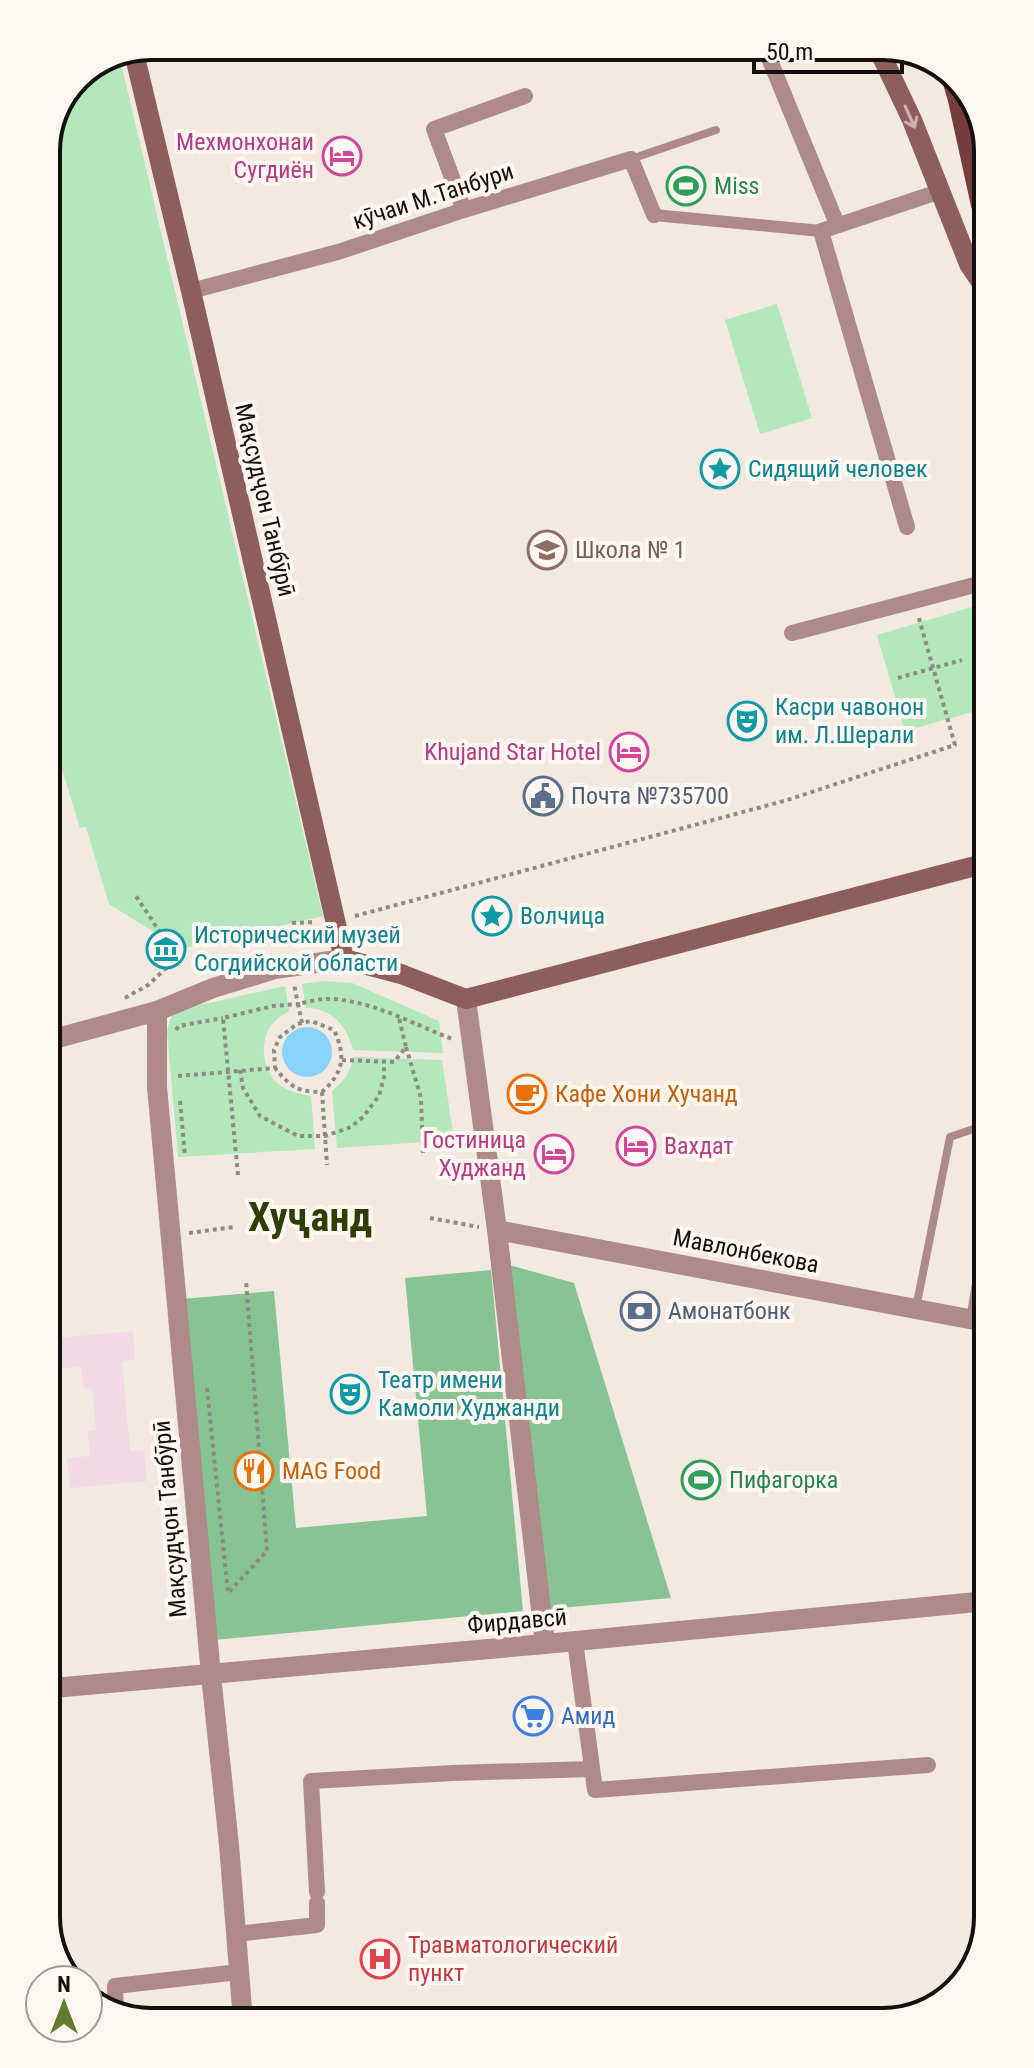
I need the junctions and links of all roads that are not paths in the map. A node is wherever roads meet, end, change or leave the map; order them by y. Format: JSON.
{"nodes":[{"id":1,"x":769,"y":60,"type":"edge"},
{"id":2,"x":884,"y":60,"type":"edge"},
{"id":3,"x":136,"y":62,"type":"edge"},
{"id":4,"x":525,"y":96,"type":"dead end"},
{"id":5,"x":958,"y":100,"type":"edge"},
{"id":6,"x":716,"y":130,"type":"dead end"},
{"id":7,"x":631,"y":159,"type":"junction"},
{"id":8,"x":974,"y":173,"type":"edge"},
{"id":9,"x":941,"y":191,"type":"junction"},
{"id":10,"x":464,"y":210,"type":"junction"},
{"id":11,"x":654,"y":215,"type":"joint"},
{"id":12,"x":829,"y":228,"type":"junction"},
{"id":13,"x":974,"y":272,"type":"edge"},
{"id":14,"x":191,"y":291,"type":"junction"},
{"id":15,"x":907,"y":527,"type":"dead end"},
{"id":16,"x":974,"y":585,"type":"edge"},
{"id":17,"x":792,"y":633,"type":"dead end"},
{"id":18,"x":974,"y":866,"type":"edge"},
{"id":19,"x":344,"y":959,"type":"junction"},
{"id":20,"x":466,"y":999,"type":"junction"},
{"id":21,"x":157,"y":1011,"type":"junction"},
{"id":22,"x":60,"y":1037,"type":"edge"},
{"id":23,"x":974,"y":1129,"type":"edge"},
{"id":24,"x":497,"y":1230,"type":"junction"},
{"id":25,"x":915,"y":1309,"type":"junction"},
{"id":26,"x":974,"y":1320,"type":"edge"},
{"id":27,"x":974,"y":1602,"type":"edge"},
{"id":28,"x":575,"y":1641,"type":"junction"},
{"id":29,"x":545,"y":1644,"type":"junction"},
{"id":30,"x":211,"y":1675,"type":"junction"},
{"id":31,"x":60,"y":1687,"type":"edge"},
{"id":32,"x":928,"y":1765,"type":"dead end"},
{"id":33,"x":592,"y":1769,"type":"junction"},
{"id":34,"x":236,"y":1934,"type":"junction"},
{"id":35,"x":239,"y":1972,"type":"junction"},
{"id":36,"x":115,"y":2000,"type":"edge"},
{"id":37,"x":242,"y":2008,"type":"edge"}],
"edges":[{"from":1,"to":12,"type":"street"},
{"from":2,"to":9,"type":"main road","one_way":true},
{"from":3,"to":14,"type":"main road","name":"Мақсудҷон Танбӯрӣ"},
{"from":4,"to":10,"type":"street"},
{"from":5,"to":8,"type":"main road"},
{"from":6,"to":7,"type":"lane"},
{"from":7,"to":10,"type":"street","name":"кӯчаи М.Танбури"},
{"from":7,"to":11,"type":"street"},
{"from":9,"to":12,"type":"street"},
{"from":9,"to":13,"type":"main road"},
{"from":10,"to":14,"type":"street","name":"кӯчаи М.Танбури"},
{"from":11,"to":12,"type":"street"},
{"from":12,"to":15,"type":"street"},
{"from":14,"to":19,"type":"main road","name":"Мақсудҷон Танбӯрӣ"},
{"from":16,"to":17,"type":"street"},
{"from":18,"to":20,"type":"main road"},
{"from":19,"to":20,"type":"main road"},
{"from":19,"to":21,"type":"street"},
{"from":20,"to":24,"type":"street"},
{"from":21,"to":22,"type":"street"},
{"from":21,"to":30,"type":"street","name":"Мақсудҷон Танбӯрӣ"},
{"from":23,"to":25,"type":"lane"},
{"from":24,"to":25,"type":"street","name":"Мавлонбекова"},
{"from":24,"to":29,"type":"street"},
{"from":25,"to":26,"type":"street","name":"Мавлонбекова"},
{"from":27,"to":28,"type":"street","name":"Фирдавсӣ"},
{"from":28,"to":29,"type":"street","name":"Фирдавсӣ"},
{"from":28,"to":33,"type":"street"},
{"from":29,"to":30,"type":"street","name":"Фирдавсӣ"},
{"from":30,"to":31,"type":"street","name":"Фирдавсӣ"},
{"from":30,"to":34,"type":"street","name":"Мақсудҷон Танбӯрӣ"},
{"from":32,"to":33,"type":"street"},
{"from":33,"to":34,"type":"street"},
{"from":34,"to":35,"type":"street","name":"Мақсудҷон Танбӯрӣ"},
{"from":35,"to":36,"type":"street"},
{"from":35,"to":37,"type":"street","name":"Мақсудҷон Танбӯрӣ"}]}
